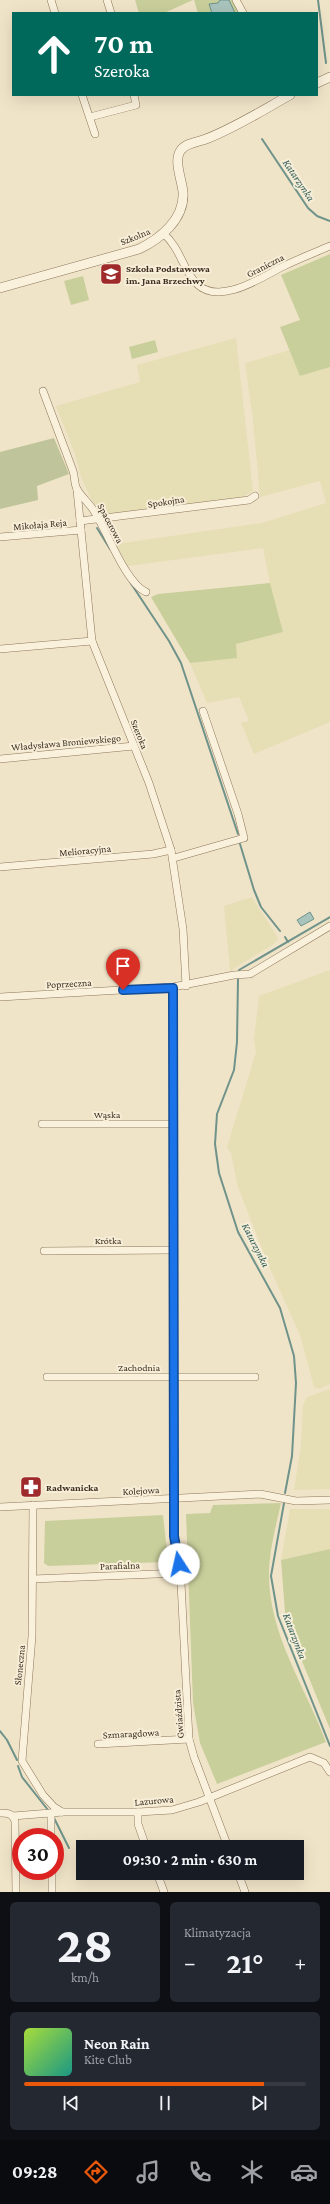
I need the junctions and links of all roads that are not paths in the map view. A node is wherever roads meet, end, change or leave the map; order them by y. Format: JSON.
{"nodes":[{"id":1,"x":51,"y":0,"type":"edge"},
{"id":2,"x":107,"y":0,"type":"edge"},
{"id":3,"x":236,"y":0,"type":"edge"},
{"id":4,"x":55,"y":12,"type":"edge"},
{"id":5,"x":111,"y":12,"type":"edge"},
{"id":6,"x":242,"y":12,"type":"edge"},
{"id":7,"x":330,"y":77,"type":"edge"},
{"id":8,"x":318,"y":83,"type":"edge"},
{"id":9,"x":82,"y":96,"type":"edge"},
{"id":10,"x":134,"y":96,"type":"edge"},
{"id":11,"x":288,"y":96,"type":"edge"},
{"id":12,"x":90,"y":117,"type":"junction"},
{"id":13,"x":95,"y":134,"type":"dead end"},
{"id":14,"x":164,"y":234,"type":"junction"},
{"id":15,"x":330,"y":246,"type":"edge"},
{"id":16,"x":0,"y":288,"type":"edge"},
{"id":17,"x":44,"y":390,"type":"dead end"},
{"id":18,"x":77,"y":490,"type":"junction"},
{"id":19,"x":255,"y":496,"type":"dead end"},
{"id":20,"x":100,"y":519,"type":"junction"},
{"id":21,"x":80,"y":522,"type":"junction"},
{"id":22,"x":81,"y":530,"type":"junction"},
{"id":23,"x":0,"y":537,"type":"edge"},
{"id":24,"x":146,"y":592,"type":"dead end"},
{"id":25,"x":92,"y":641,"type":"junction"},
{"id":26,"x":0,"y":649,"type":"edge"},
{"id":27,"x":203,"y":711,"type":"dead end"},
{"id":28,"x":134,"y":746,"type":"junction"},
{"id":29,"x":0,"y":759,"type":"edge"},
{"id":30,"x":171,"y":850,"type":"junction"},
{"id":31,"x":174,"y":858,"type":"junction"},
{"id":32,"x":0,"y":867,"type":"edge"},
{"id":33,"x":330,"y":926,"type":"edge"},
{"id":34,"x":186,"y":986,"type":"junction"},
{"id":35,"x":173,"y":988,"type":"junction"},
{"id":36,"x":0,"y":997,"type":"edge"},
{"id":37,"x":42,"y":1124,"type":"dead end"},
{"id":38,"x":173,"y":1124,"type":"junction"},
{"id":39,"x":173,"y":1250,"type":"junction"},
{"id":40,"x":44,"y":1251,"type":"dead end"},
{"id":41,"x":47,"y":1377,"type":"dead end"},
{"id":42,"x":173,"y":1377,"type":"junction"},
{"id":43,"x":255,"y":1377,"type":"dead end"},
{"id":44,"x":174,"y":1499,"type":"junction"},
{"id":45,"x":330,"y":1500,"type":"edge"},
{"id":46,"x":33,"y":1505,"type":"junction"},
{"id":47,"x":0,"y":1507,"type":"edge"},
{"id":48,"x":180,"y":1573,"type":"junction"},
{"id":49,"x":33,"y":1579,"type":"junction"},
{"id":50,"x":189,"y":1739,"type":"junction"},
{"id":51,"x":98,"y":1744,"type":"dead end"},
{"id":52,"x":330,"y":1772,"type":"edge"},
{"id":53,"x":209,"y":1798,"type":"junction"},
{"id":54,"x":62,"y":1812,"type":"junction"},
{"id":55,"x":138,"y":1812,"type":"junction"},
{"id":56,"x":0,"y":1813,"type":"edge"},
{"id":57,"x":51,"y":1813,"type":"junction"},
{"id":58,"x":13,"y":1816,"type":"junction"},
{"id":59,"x":51,"y":1828,"type":"edge"},
{"id":60,"x":144,"y":1840,"type":"edge"},
{"id":61,"x":225,"y":1840,"type":"edge"},
{"id":62,"x":52,"y":1880,"type":"edge"},
{"id":63,"x":160,"y":1880,"type":"edge"},
{"id":64,"x":241,"y":1880,"type":"edge"},
{"id":65,"x":16,"y":1892,"type":"edge"},
{"id":66,"x":52,"y":1892,"type":"edge"},
{"id":67,"x":164,"y":1892,"type":"edge"},
{"id":68,"x":245,"y":1892,"type":"edge"}],
"edges":[{"from":1,"to":4,"type":"street"},
{"from":2,"to":5,"type":"street"},
{"from":3,"to":6,"type":"street"},
{"from":7,"to":8,"type":"street"},
{"from":9,"to":12,"type":"street"},
{"from":10,"to":12,"type":"street"},
{"from":11,"to":14,"type":"street","name":"Szkolna"},
{"from":12,"to":13,"type":"street"},
{"from":14,"to":15,"type":"street","name":"Graniczna"},
{"from":14,"to":16,"type":"street","name":"Szkolna"},
{"from":17,"to":18,"type":"street"},
{"from":18,"to":20,"type":"street","name":"Spacerowa"},
{"from":18,"to":21,"type":"street","name":"Szeroka"},
{"from":19,"to":20,"type":"street","name":"Spokojna"},
{"from":20,"to":21,"type":"street","name":"Spokojna"},
{"from":20,"to":24,"type":"street","name":"Spacerowa"},
{"from":21,"to":22,"type":"street","name":"Szeroka"},
{"from":22,"to":23,"type":"street","name":"Mikołaja Reja"},
{"from":22,"to":25,"type":"street","name":"Szeroka"},
{"from":25,"to":26,"type":"street"},
{"from":25,"to":28,"type":"street","name":"Szeroka"},
{"from":27,"to":31,"type":"street"},
{"from":28,"to":29,"type":"street","name":"Władysława Broniewskiego"},
{"from":28,"to":30,"type":"street","name":"Szeroka"},
{"from":30,"to":31,"type":"street","name":"Szeroka"},
{"from":30,"to":32,"type":"street","name":"Melioracyjna"},
{"from":31,"to":34,"type":"street","name":"Szeroka"},
{"from":33,"to":34,"type":"street","name":"Poprzeczna"},
{"from":34,"to":35,"type":"street","name":"Poprzeczna"},
{"from":35,"to":36,"type":"street","name":"Poprzeczna"},
{"from":35,"to":38,"type":"street"},
{"from":37,"to":38,"type":"street","name":"Wąska"},
{"from":38,"to":39,"type":"street"},
{"from":39,"to":40,"type":"street","name":"Krótka"},
{"from":39,"to":42,"type":"street"},
{"from":41,"to":42,"type":"street","name":"Zachodnia"},
{"from":42,"to":43,"type":"street","name":"Zachodnia"},
{"from":42,"to":44,"type":"street"},
{"from":44,"to":45,"type":"street","name":"Kolejowa"},
{"from":44,"to":46,"type":"street","name":"Kolejowa"},
{"from":44,"to":48,"type":"street"},
{"from":46,"to":47,"type":"street","name":"Kolejowa"},
{"from":46,"to":49,"type":"street","name":"Słoneczna"},
{"from":48,"to":49,"type":"street","name":"Parafialna"},
{"from":48,"to":50,"type":"street","name":"Gwiaździsta"},
{"from":49,"to":54,"type":"street","name":"Słoneczna"},
{"from":50,"to":51,"type":"street","name":"Szmaragdowa"},
{"from":50,"to":53,"type":"street","name":"Gwiaździsta"},
{"from":52,"to":53,"type":"street","name":"Lazurowa"},
{"from":53,"to":55,"type":"street","name":"Lazurowa"},
{"from":53,"to":61,"type":"street","name":"Gwiaździsta"},
{"from":54,"to":55,"type":"street","name":"Lazurowa"},
{"from":54,"to":57,"type":"street","name":"Lazurowa"},
{"from":55,"to":60,"type":"street"},
{"from":56,"to":58,"type":"street"},
{"from":57,"to":58,"type":"street","name":"Lazurowa"},
{"from":57,"to":59,"type":"street"},
{"from":58,"to":65,"type":"street"},
{"from":62,"to":66,"type":"street"},
{"from":63,"to":67,"type":"street"},
{"from":64,"to":68,"type":"street"}]}
